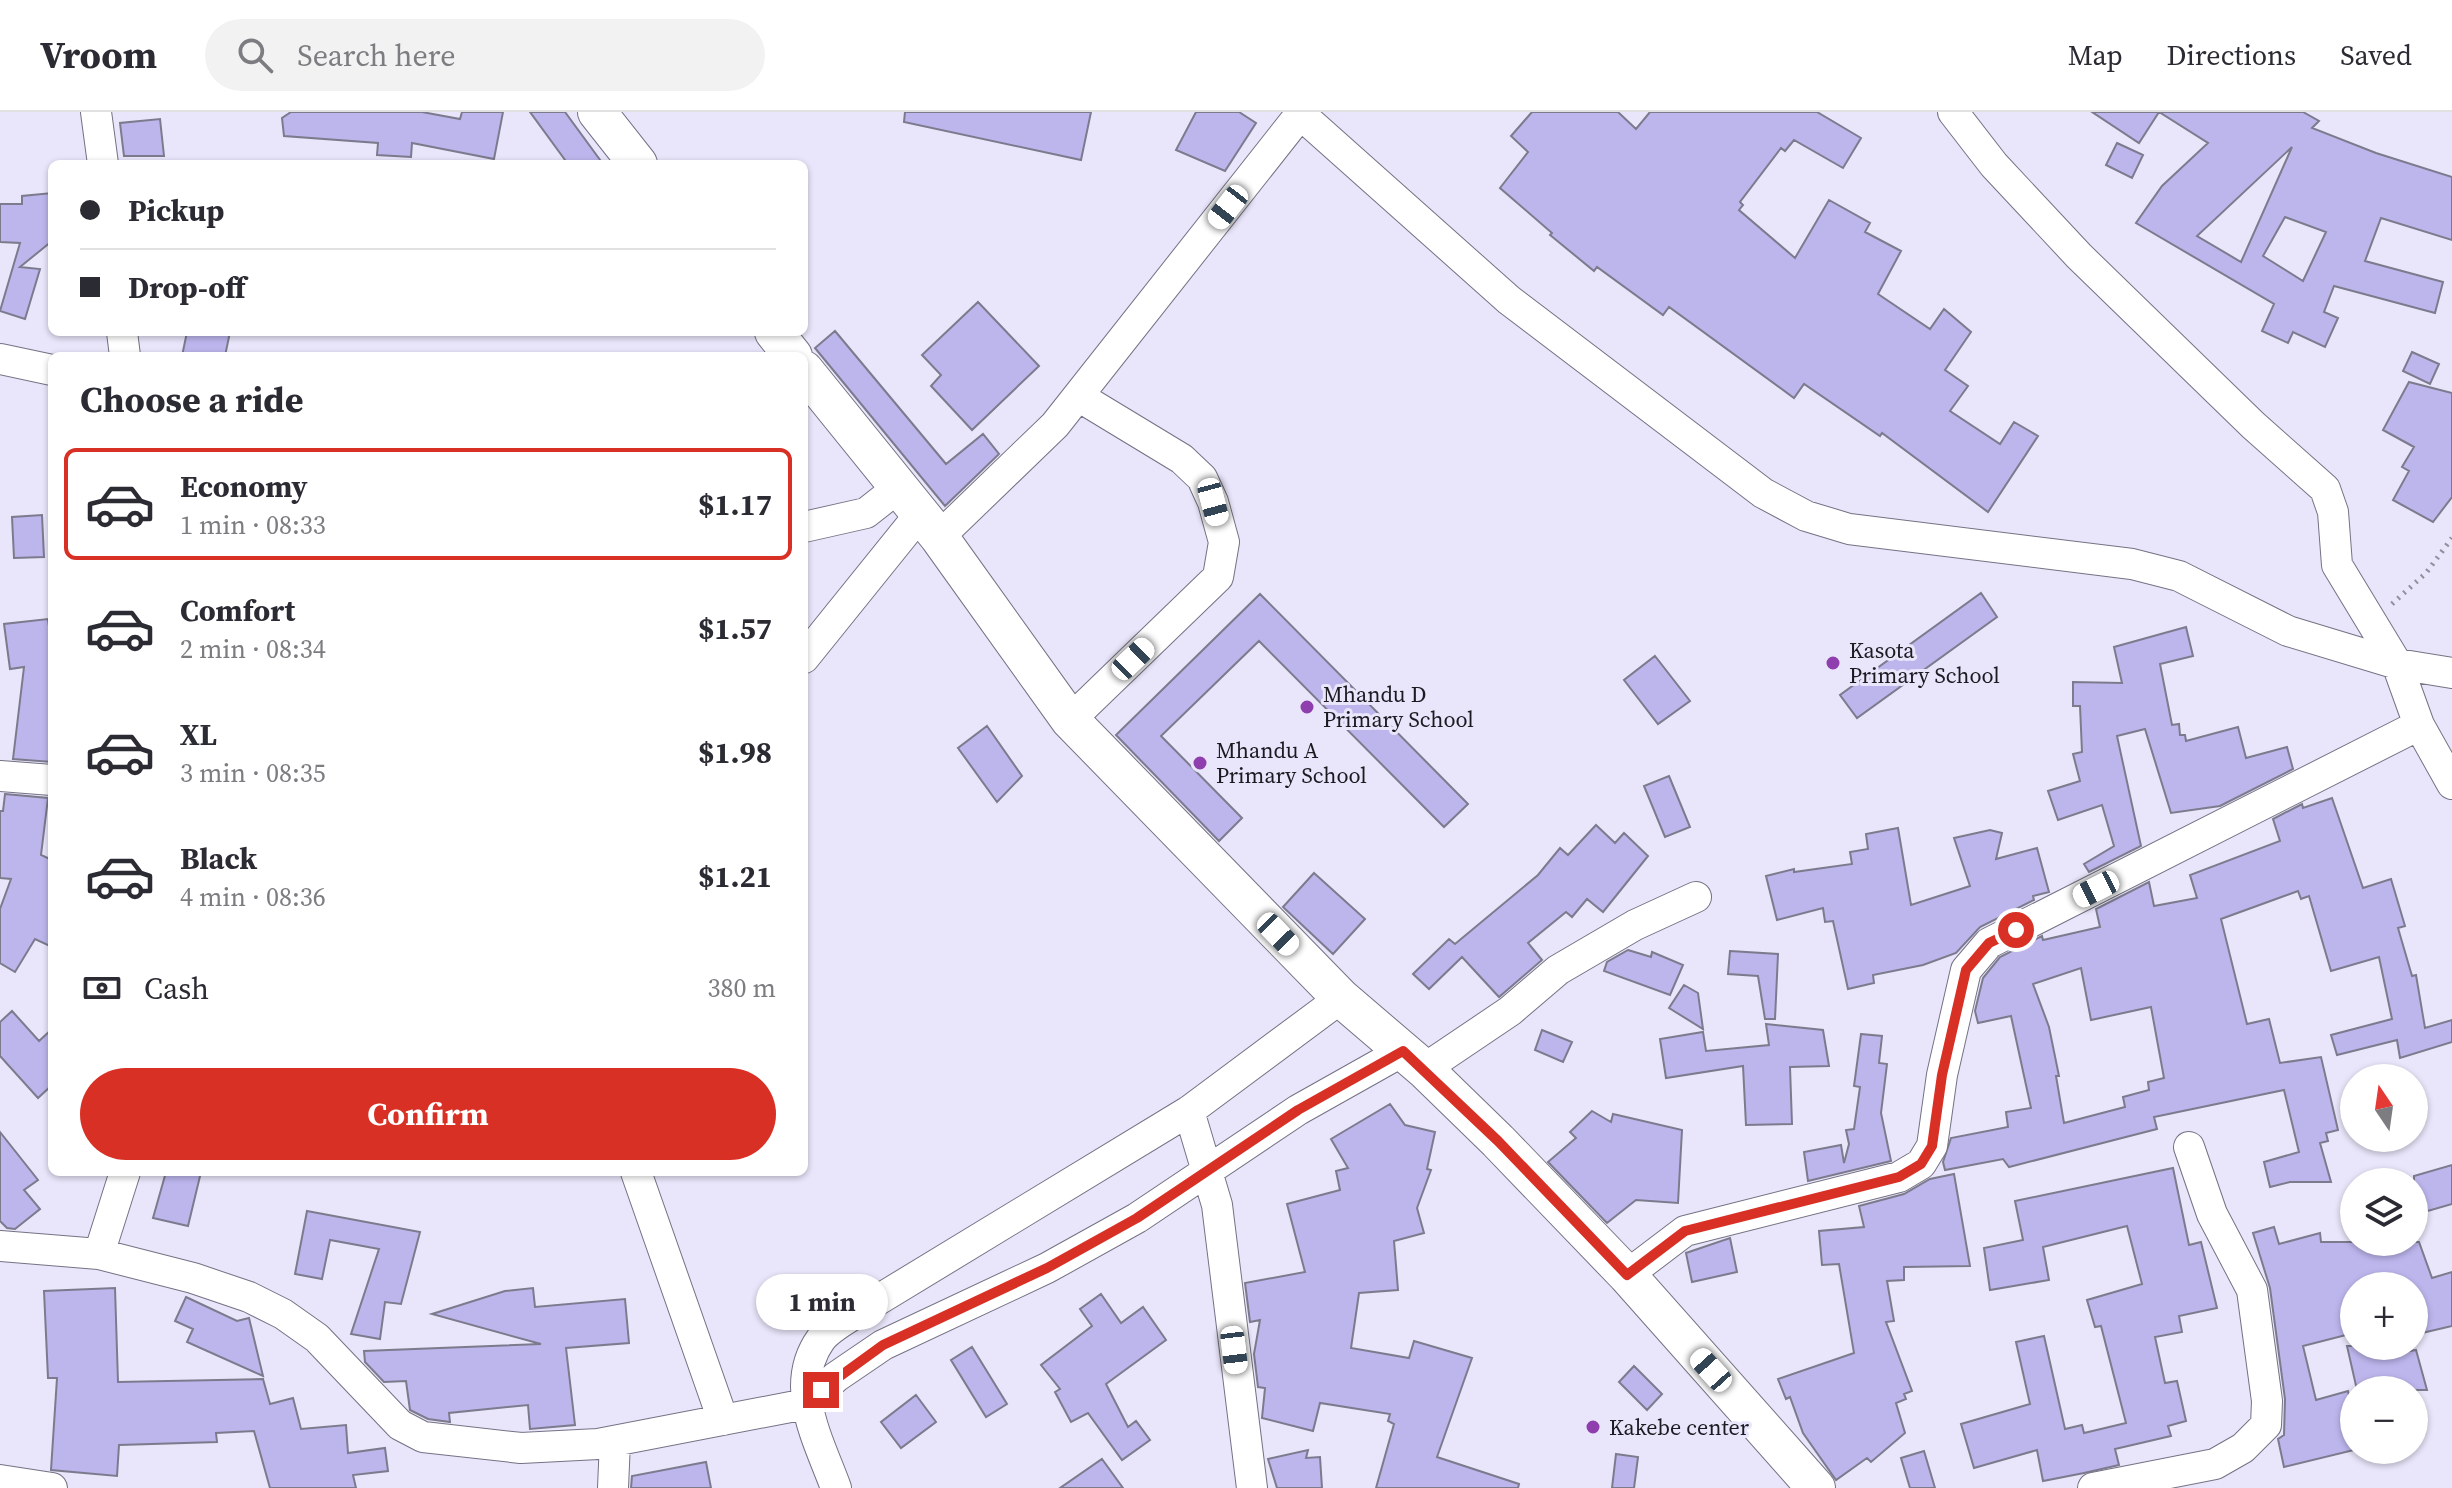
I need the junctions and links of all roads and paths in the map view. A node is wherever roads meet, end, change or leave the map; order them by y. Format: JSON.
{"nodes":[{"id":1,"x":96,"y":112,"type":"edge"},
{"id":2,"x":597,"y":112,"type":"edge"},
{"id":3,"x":1953,"y":112,"type":"edge"},
{"id":4,"x":1300,"y":113,"type":"edge"},
{"id":5,"x":102,"y":160,"type":"edge"},
{"id":6,"x":635,"y":160,"type":"edge"},
{"id":7,"x":777,"y":336,"type":"edge"},
{"id":8,"x":790,"y":352,"type":"edge"},
{"id":9,"x":0,"y":359,"type":"edge"},
{"id":10,"x":48,"y":369,"type":"edge"},
{"id":11,"x":808,"y":375,"type":"edge"},
{"id":12,"x":1078,"y":396,"type":"junction"},
{"id":13,"x":919,"y":513,"type":"junction"},
{"id":14,"x":808,"y":526,"type":"edge"},
{"id":15,"x":2452,"y":538,"type":"edge"},
{"id":16,"x":2372,"y":625,"type":"junction"},
{"id":17,"x":808,"y":653,"type":"edge"},
{"id":18,"x":2397,"y":664,"type":"junction"},
{"id":19,"x":2452,"y":673,"type":"edge"},
{"id":20,"x":1070,"y":720,"type":"junction"},
{"id":21,"x":2419,"y":725,"type":"junction"},
{"id":22,"x":0,"y":776,"type":"edge"},
{"id":23,"x":48,"y":780,"type":"edge"},
{"id":24,"x":2452,"y":784,"type":"edge"},
{"id":25,"x":1696,"y":897,"type":"dead end"},
{"id":26,"x":1341,"y":998,"type":"junction"},
{"id":27,"x":1414,"y":1060,"type":"junction"},
{"id":28,"x":1189,"y":1111,"type":"junction"},
{"id":29,"x":2189,"y":1147,"type":"dead end"},
{"id":30,"x":1207,"y":1171,"type":"junction"},
{"id":31,"x":124,"y":1176,"type":"edge"},
{"id":32,"x":637,"y":1176,"type":"edge"},
{"id":33,"x":0,"y":1246,"type":"edge"},
{"id":34,"x":99,"y":1254,"type":"junction"},
{"id":35,"x":0,"y":1263,"type":"edge"},
{"id":36,"x":1627,"y":1275,"type":"junction"},
{"id":37,"x":806,"y":1404,"type":"junction"},
{"id":38,"x":723,"y":1420,"type":"junction"},
{"id":39,"x":615,"y":1441,"type":"junction"},
{"id":40,"x":0,"y":1480,"type":"edge"},
{"id":41,"x":52,"y":1488,"type":"edge"},
{"id":42,"x":613,"y":1488,"type":"edge"},
{"id":43,"x":836,"y":1488,"type":"edge"},
{"id":44,"x":1252,"y":1488,"type":"edge"},
{"id":45,"x":1816,"y":1488,"type":"edge"},
{"id":46,"x":2093,"y":1488,"type":"edge"}],
"edges":[{"from":1,"to":5,"type":"street"},
{"from":2,"to":6,"type":"street"},
{"from":3,"to":16,"type":"street"},
{"from":4,"to":12,"type":"street"},
{"from":4,"to":18,"type":"street"},
{"from":7,"to":8,"type":"street"},
{"from":9,"to":10,"type":"street"},
{"from":11,"to":13,"type":"street"},
{"from":12,"to":13,"type":"street"},
{"from":12,"to":20,"type":"street"},
{"from":13,"to":14,"type":"street"},
{"from":13,"to":17,"type":"street"},
{"from":13,"to":20,"type":"street"},
{"from":15,"to":16,"type":"path"},
{"from":16,"to":18,"type":"street"},
{"from":18,"to":19,"type":"street"},
{"from":18,"to":21,"type":"street"},
{"from":20,"to":26,"type":"street"},
{"from":21,"to":24,"type":"street"},
{"from":21,"to":36,"type":"street"},
{"from":22,"to":23,"type":"street"},
{"from":25,"to":27,"type":"street"},
{"from":26,"to":27,"type":"street"},
{"from":26,"to":28,"type":"street"},
{"from":27,"to":30,"type":"street"},
{"from":27,"to":36,"type":"street"},
{"from":28,"to":30,"type":"street"},
{"from":28,"to":37,"type":"street"},
{"from":29,"to":46,"type":"street"},
{"from":30,"to":37,"type":"street"},
{"from":30,"to":44,"type":"street"},
{"from":31,"to":34,"type":"street"},
{"from":32,"to":38,"type":"street"},
{"from":33,"to":34,"type":"street"},
{"from":33,"to":35,"type":"street"},
{"from":34,"to":39,"type":"street"},
{"from":36,"to":45,"type":"street"},
{"from":37,"to":38,"type":"street"},
{"from":37,"to":43,"type":"street"},
{"from":38,"to":39,"type":"street"},
{"from":39,"to":42,"type":"street"},
{"from":40,"to":41,"type":"street"}]}
